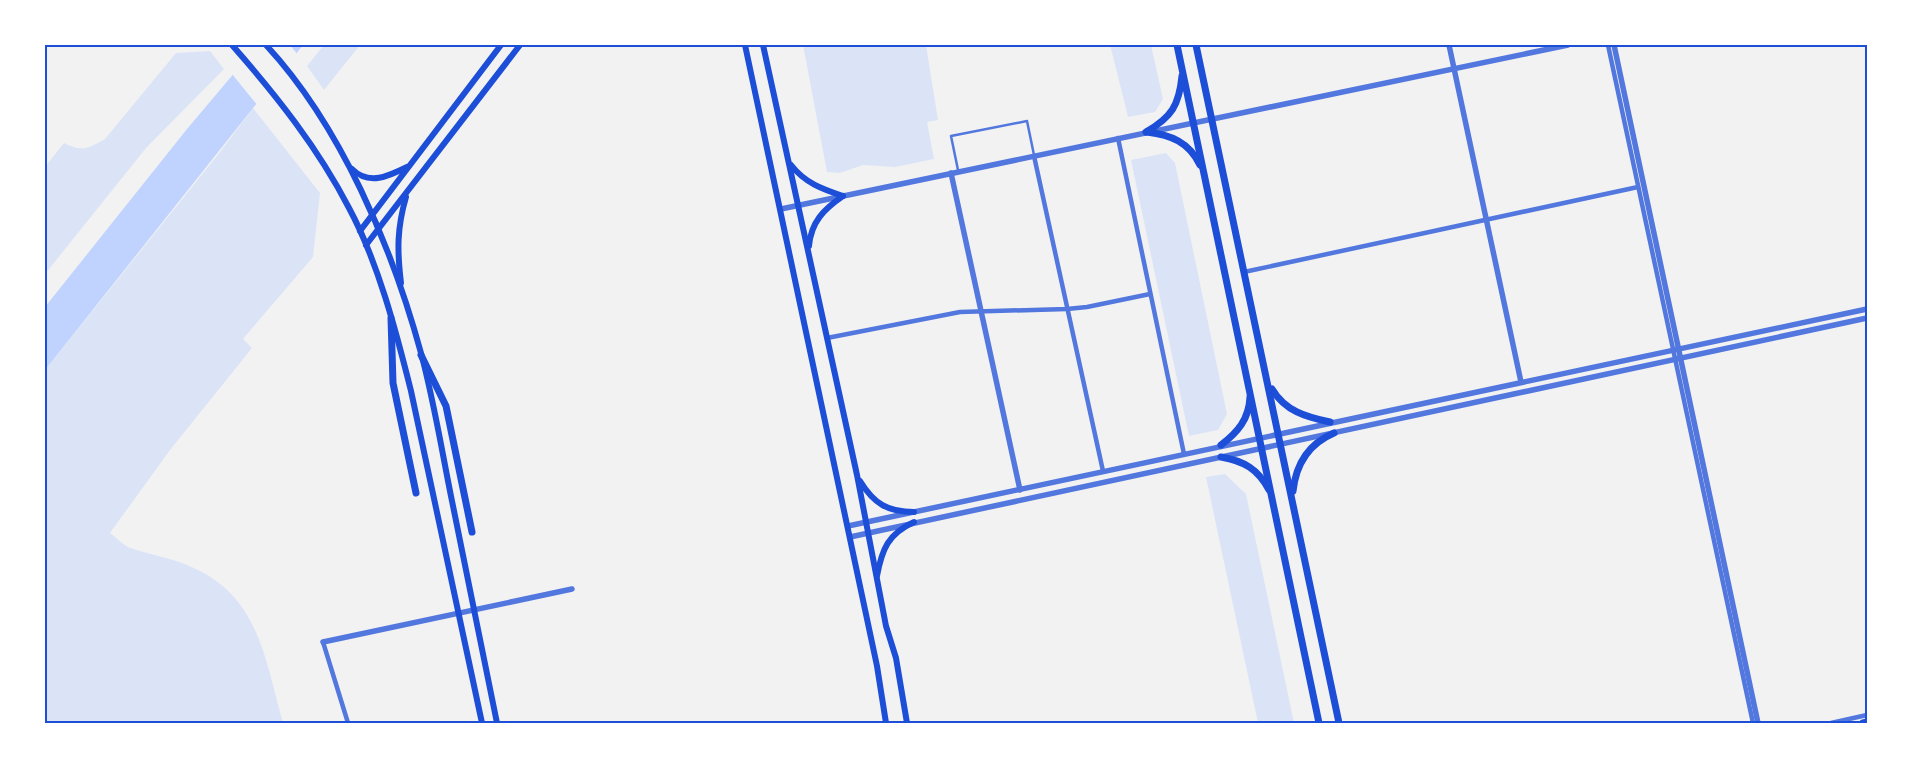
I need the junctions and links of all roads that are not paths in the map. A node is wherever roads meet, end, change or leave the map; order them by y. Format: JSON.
{"nodes":[{"id":1,"x":232,"y":45,"type":"edge"},
{"id":2,"x":266,"y":45,"type":"edge"},
{"id":3,"x":501,"y":45,"type":"edge"},
{"id":4,"x":520,"y":45,"type":"edge"},
{"id":5,"x":745,"y":45,"type":"edge"},
{"id":6,"x":763,"y":45,"type":"edge"},
{"id":7,"x":1177,"y":45,"type":"edge"},
{"id":8,"x":1196,"y":45,"type":"edge"},
{"id":9,"x":1450,"y":45,"type":"edge"},
{"id":10,"x":1568,"y":45,"type":"edge"},
{"id":11,"x":1608,"y":45,"type":"edge"},
{"id":12,"x":1614,"y":45,"type":"edge"},
{"id":13,"x":1182,"y":68,"type":"junction"},
{"id":14,"x":1454,"y":69,"type":"junction"},
{"id":15,"x":1211,"y":118,"type":"junction"},
{"id":16,"x":1193,"y":122,"type":"junction"},
{"id":17,"x":1146,"y":132,"type":"junction"},
{"id":18,"x":1118,"y":138,"type":"junction"},
{"id":19,"x":1034,"y":156,"type":"junction"},
{"id":20,"x":789,"y":162,"type":"junction"},
{"id":21,"x":347,"y":164,"type":"junction"},
{"id":22,"x":410,"y":165,"type":"junction"},
{"id":23,"x":955,"y":172,"type":"junction"},
{"id":24,"x":1204,"y":173,"type":"junction"},
{"id":25,"x":1638,"y":187,"type":"junction"},
{"id":26,"x":408,"y":192,"type":"junction"},
{"id":27,"x":843,"y":196,"type":"junction"},
{"id":28,"x":798,"y":205,"type":"junction"},
{"id":29,"x":781,"y":209,"type":"junction"},
{"id":30,"x":372,"y":216,"type":"junction"},
{"id":31,"x":1486,"y":220,"type":"junction"},
{"id":32,"x":378,"y":231,"type":"junction"},
{"id":33,"x":360,"y":232,"type":"junction"},
{"id":34,"x":366,"y":246,"type":"junction"},
{"id":35,"x":809,"y":255,"type":"junction"},
{"id":36,"x":1244,"y":272,"type":"junction"},
{"id":37,"x":403,"y":294,"type":"junction"},
{"id":38,"x":1150,"y":294,"type":"junction"},
{"id":39,"x":1867,"y":308,"type":"edge"},
{"id":40,"x":1067,"y":309,"type":"junction"},
{"id":41,"x":981,"y":310,"type":"junction"},
{"id":42,"x":391,"y":318,"type":"junction"},
{"id":43,"x":1867,"y":318,"type":"edge"},
{"id":44,"x":827,"y":338,"type":"junction"},
{"id":45,"x":1678,"y":348,"type":"junction"},
{"id":46,"x":421,"y":355,"type":"junction"},
{"id":47,"x":1680,"y":358,"type":"junction"},
{"id":48,"x":1521,"y":382,"type":"junction"},
{"id":49,"x":1268,"y":383,"type":"junction"},
{"id":50,"x":1250,"y":387,"type":"junction"},
{"id":51,"x":1330,"y":422,"type":"junction"},
{"id":52,"x":1279,"y":433,"type":"junction"},
{"id":53,"x":1334,"y":433,"type":"junction"},
{"id":54,"x":1260,"y":437,"type":"junction"},
{"id":55,"x":1281,"y":444,"type":"junction"},
{"id":56,"x":1221,"y":445,"type":"junction"},
{"id":57,"x":1262,"y":448,"type":"junction"},
{"id":58,"x":1184,"y":454,"type":"junction"},
{"id":59,"x":1221,"y":457,"type":"junction"},
{"id":60,"x":1103,"y":472,"type":"junction"},
{"id":61,"x":857,"y":475,"type":"junction"},
{"id":62,"x":1020,"y":490,"type":"junction"},
{"id":63,"x":416,"y":493,"type":"dead end"},
{"id":64,"x":1292,"y":497,"type":"junction"},
{"id":65,"x":1273,"y":500,"type":"junction"},
{"id":66,"x":914,"y":512,"type":"junction"},
{"id":67,"x":914,"y":522,"type":"junction"},
{"id":68,"x":866,"y":523,"type":"junction"},
{"id":69,"x":848,"y":526,"type":"junction"},
{"id":70,"x":472,"y":532,"type":"dead end"},
{"id":71,"x":868,"y":532,"type":"junction"},
{"id":72,"x":850,"y":536,"type":"junction"},
{"id":73,"x":877,"y":580,"type":"junction"},
{"id":74,"x":572,"y":589,"type":"dead end"},
{"id":75,"x":474,"y":610,"type":"junction"},
{"id":76,"x":458,"y":613,"type":"junction"},
{"id":77,"x":323,"y":642,"type":"joint"},
{"id":78,"x":1867,"y":715,"type":"edge"},
{"id":79,"x":1867,"y":722,"type":"edge"},
{"id":80,"x":348,"y":723,"type":"edge"},
{"id":81,"x":482,"y":723,"type":"edge"},
{"id":82,"x":497,"y":723,"type":"edge"},
{"id":83,"x":886,"y":723,"type":"edge"},
{"id":84,"x":907,"y":723,"type":"edge"},
{"id":85,"x":1320,"y":723,"type":"edge"},
{"id":86,"x":1339,"y":723,"type":"edge"},
{"id":87,"x":1752,"y":723,"type":"edge"},
{"id":88,"x":1758,"y":723,"type":"edge"},
{"id":89,"x":1831,"y":723,"type":"edge"},
{"id":90,"x":1863,"y":723,"type":"edge"}],
"edges":[{"from":1,"to":33,"type":"main road"},
{"from":2,"to":21,"type":"main road"},
{"from":3,"to":22,"type":"main road"},
{"from":4,"to":26,"type":"main road"},
{"from":5,"to":29,"type":"main road"},
{"from":6,"to":20,"type":"main road"},
{"from":7,"to":13,"type":"main road"},
{"from":8,"to":15,"type":"main road"},
{"from":9,"to":14,"type":"street"},
{"from":10,"to":14,"type":"street"},
{"from":11,"to":25,"type":"street"},
{"from":12,"to":45,"type":"street"},
{"from":13,"to":16,"type":"main road"},
{"from":13,"to":17,"type":"main road"},
{"from":14,"to":15,"type":"street"},
{"from":14,"to":31,"type":"street"},
{"from":15,"to":16,"type":"street"},
{"from":15,"to":36,"type":"main road"},
{"from":16,"to":17,"type":"street"},
{"from":16,"to":24,"type":"main road"},
{"from":17,"to":18,"type":"street"},
{"from":17,"to":24,"type":"main road"},
{"from":18,"to":19,"type":"street"},
{"from":18,"to":38,"type":"street"},
{"from":19,"to":23,"type":"street"},
{"from":19,"to":23,"type":"lane"},
{"from":19,"to":40,"type":"street"},
{"from":20,"to":27,"type":"main road"},
{"from":20,"to":28,"type":"main road"},
{"from":21,"to":22,"type":"main road"},
{"from":21,"to":30,"type":"main road"},
{"from":22,"to":30,"type":"main road"},
{"from":23,"to":27,"type":"street"},
{"from":23,"to":41,"type":"street"},
{"from":24,"to":50,"type":"main road"},
{"from":25,"to":31,"type":"street"},
{"from":25,"to":87,"type":"street"},
{"from":26,"to":32,"type":"main road"},
{"from":26,"to":37,"type":"main road"},
{"from":27,"to":28,"type":"street"},
{"from":27,"to":35,"type":"main road"},
{"from":28,"to":29,"type":"street"},
{"from":28,"to":35,"type":"main road"},
{"from":29,"to":69,"type":"main road"},
{"from":30,"to":32,"type":"main road"},
{"from":30,"to":33,"type":"main road"},
{"from":31,"to":36,"type":"street"},
{"from":31,"to":48,"type":"street"},
{"from":32,"to":34,"type":"main road"},
{"from":32,"to":37,"type":"main road"},
{"from":33,"to":34,"type":"main road"},
{"from":34,"to":42,"type":"main road"},
{"from":35,"to":44,"type":"main road"},
{"from":36,"to":49,"type":"main road"},
{"from":37,"to":46,"type":"main road"},
{"from":38,"to":40,"type":"street"},
{"from":38,"to":58,"type":"street"},
{"from":39,"to":45,"type":"street"},
{"from":40,"to":41,"type":"street"},
{"from":40,"to":60,"type":"street"},
{"from":41,"to":44,"type":"street"},
{"from":41,"to":62,"type":"street"},
{"from":42,"to":63,"type":"main road"},
{"from":42,"to":76,"type":"main road"},
{"from":43,"to":47,"type":"street"},
{"from":44,"to":61,"type":"main road"},
{"from":45,"to":47,"type":"street"},
{"from":45,"to":48,"type":"street"},
{"from":46,"to":70,"type":"main road"},
{"from":46,"to":75,"type":"main road"},
{"from":47,"to":53,"type":"street"},
{"from":47,"to":88,"type":"street"},
{"from":48,"to":51,"type":"street"},
{"from":49,"to":51,"type":"main road"},
{"from":49,"to":52,"type":"main road"},
{"from":50,"to":54,"type":"main road"},
{"from":50,"to":56,"type":"main road"},
{"from":51,"to":52,"type":"street"},
{"from":52,"to":54,"type":"street"},
{"from":52,"to":55,"type":"main road"},
{"from":53,"to":55,"type":"street"},
{"from":53,"to":64,"type":"main road"},
{"from":54,"to":56,"type":"street"},
{"from":54,"to":57,"type":"main road"},
{"from":55,"to":57,"type":"street"},
{"from":55,"to":64,"type":"main road"},
{"from":56,"to":58,"type":"street"},
{"from":57,"to":59,"type":"street"},
{"from":57,"to":65,"type":"main road"},
{"from":58,"to":60,"type":"street"},
{"from":59,"to":65,"type":"main road"},
{"from":59,"to":67,"type":"street"},
{"from":60,"to":62,"type":"street"},
{"from":61,"to":66,"type":"main road"},
{"from":61,"to":68,"type":"main road"},
{"from":62,"to":66,"type":"street"},
{"from":64,"to":86,"type":"main road"},
{"from":65,"to":85,"type":"main road"},
{"from":66,"to":68,"type":"street"},
{"from":67,"to":71,"type":"street"},
{"from":67,"to":73,"type":"main road"},
{"from":68,"to":69,"type":"street"},
{"from":68,"to":71,"type":"main road"},
{"from":69,"to":72,"type":"main road"},
{"from":71,"to":72,"type":"street"},
{"from":71,"to":73,"type":"main road"},
{"from":72,"to":83,"type":"main road"},
{"from":73,"to":84,"type":"main road"},
{"from":74,"to":75,"type":"street"},
{"from":75,"to":76,"type":"street"},
{"from":75,"to":82,"type":"main road"},
{"from":76,"to":77,"type":"street"},
{"from":76,"to":81,"type":"main road"},
{"from":77,"to":80,"type":"street"},
{"from":78,"to":89,"type":"street"},
{"from":79,"to":90,"type":"main road"}]}
